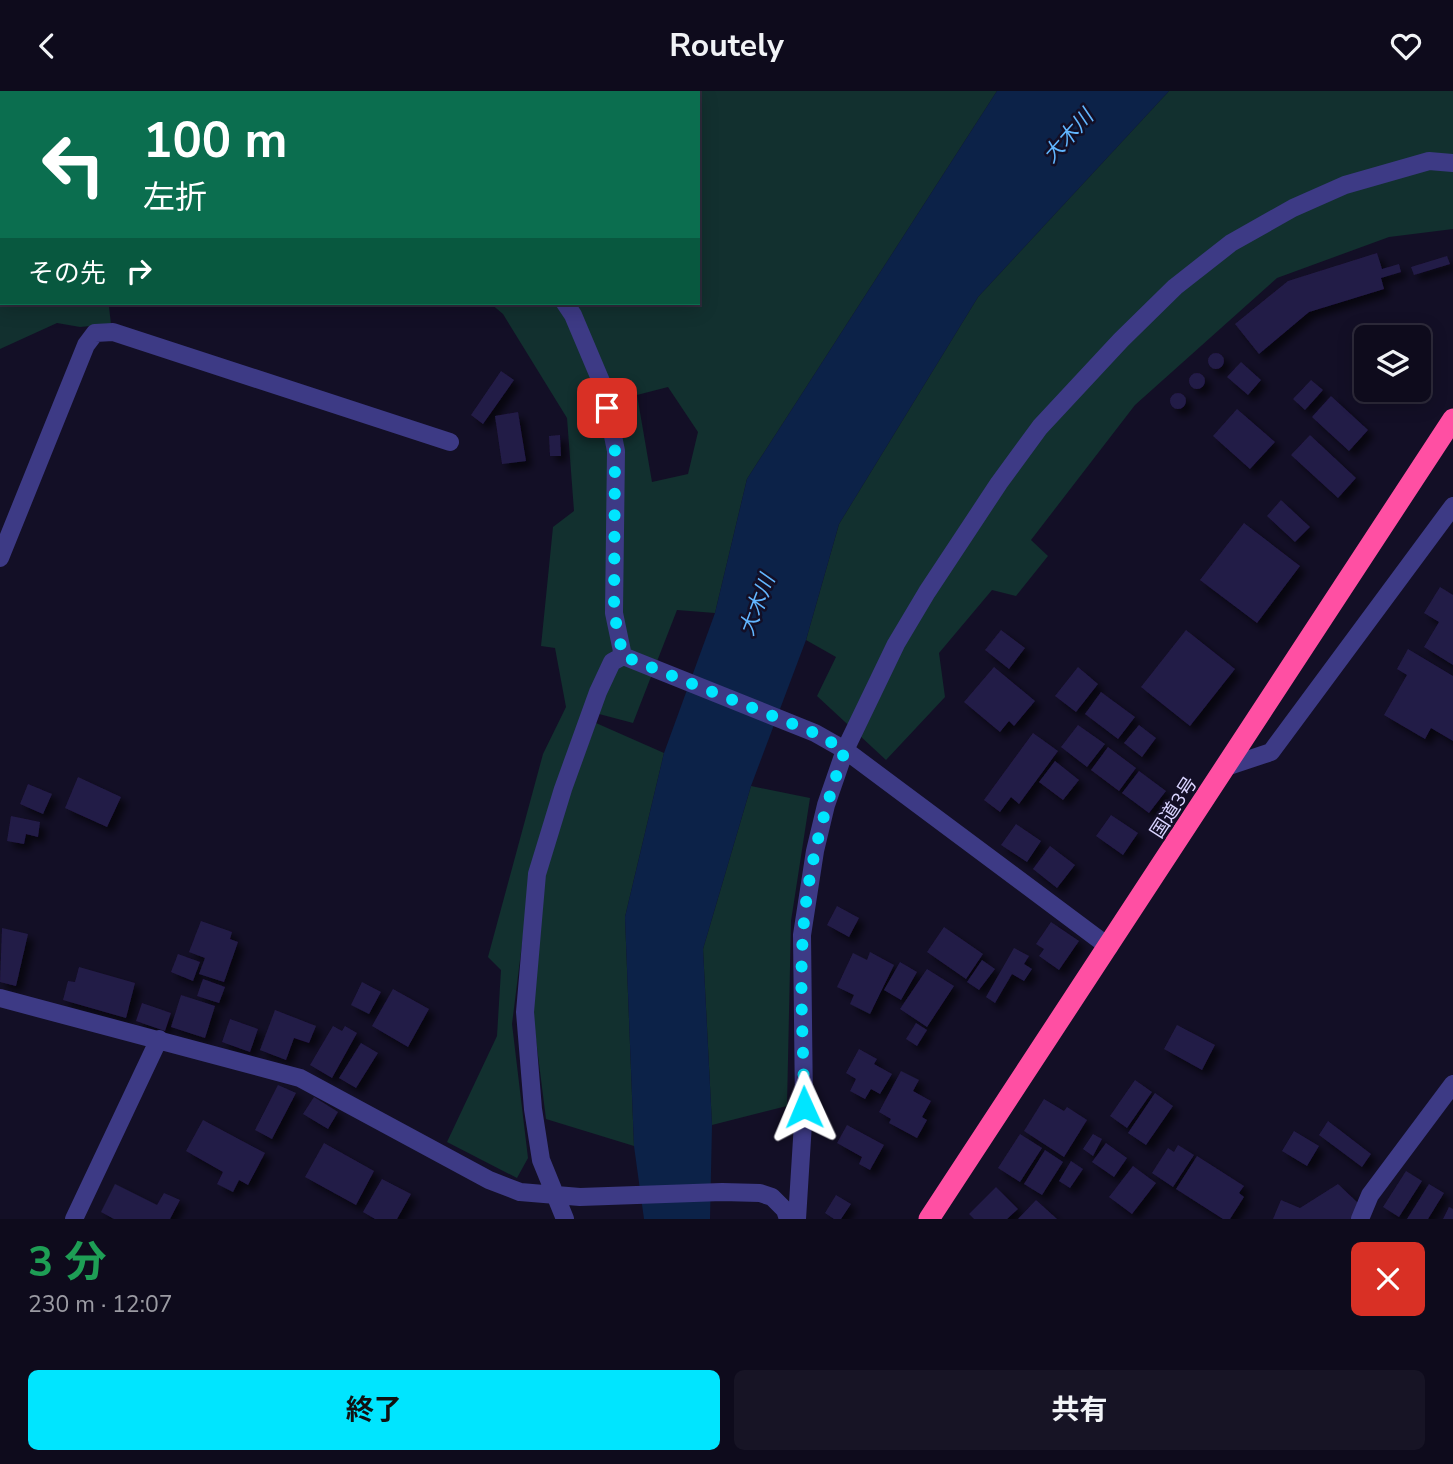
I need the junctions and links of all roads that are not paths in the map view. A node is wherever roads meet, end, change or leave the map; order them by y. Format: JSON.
{"nodes":[{"id":1,"x":1453,"y":163,"type":"edge"},
{"id":2,"x":566,"y":305,"type":"edge"},
{"id":3,"x":1453,"y":419,"type":"edge"},
{"id":4,"x":450,"y":442,"type":"dead end"},
{"id":5,"x":1453,"y":506,"type":"edge"},
{"id":6,"x":0,"y":558,"type":"edge"},
{"id":7,"x":623,"y":656,"type":"junction"},
{"id":8,"x":845,"y":750,"type":"junction"},
{"id":9,"x":1226,"y":767,"type":"junction"},
{"id":10,"x":1109,"y":947,"type":"junction"},
{"id":11,"x":0,"y":997,"type":"edge"},
{"id":12,"x":159,"y":1039,"type":"junction"},
{"id":13,"x":1453,"y":1084,"type":"edge"},
{"id":14,"x":555,"y":1194,"type":"junction"},
{"id":15,"x":76,"y":1218,"type":"edge"},
{"id":16,"x":565,"y":1219,"type":"edge"},
{"id":17,"x":788,"y":1219,"type":"edge"},
{"id":18,"x":797,"y":1219,"type":"edge"},
{"id":19,"x":929,"y":1219,"type":"edge"},
{"id":20,"x":1360,"y":1219,"type":"edge"}],
"edges":[{"from":1,"to":8,"type":"street"},
{"from":2,"to":7,"type":"street"},
{"from":3,"to":9,"type":"highway","name":"国道3号"},
{"from":4,"to":6,"type":"street"},
{"from":5,"to":9,"type":"street"},
{"from":7,"to":8,"type":"street"},
{"from":7,"to":14,"type":"street"},
{"from":8,"to":10,"type":"street"},
{"from":8,"to":18,"type":"street"},
{"from":9,"to":10,"type":"highway","name":"国道3号"},
{"from":10,"to":19,"type":"highway","name":"国道3号"},
{"from":11,"to":12,"type":"street"},
{"from":12,"to":14,"type":"street"},
{"from":12,"to":15,"type":"street"},
{"from":13,"to":20,"type":"street"},
{"from":14,"to":16,"type":"street"},
{"from":14,"to":17,"type":"street"}]}
